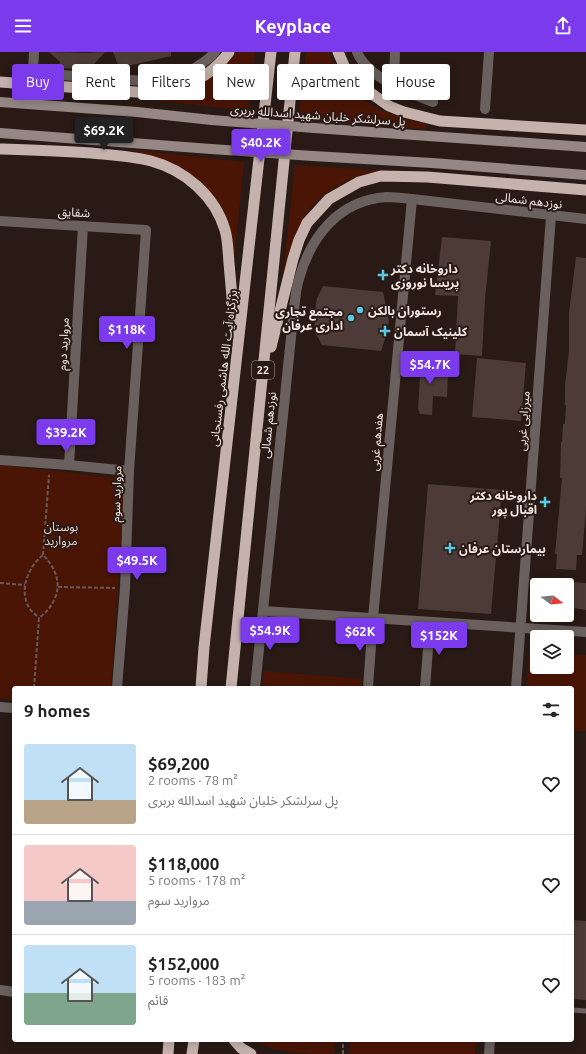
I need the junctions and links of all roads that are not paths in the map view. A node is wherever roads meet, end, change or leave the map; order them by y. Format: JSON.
{"nodes":[{"id":1,"x":34,"y":52,"type":"edge"},
{"id":2,"x":215,"y":52,"type":"edge"},
{"id":3,"x":230,"y":52,"type":"edge"},
{"id":4,"x":271,"y":52,"type":"edge"},
{"id":5,"x":295,"y":52,"type":"edge"},
{"id":6,"x":338,"y":52,"type":"edge"},
{"id":7,"x":358,"y":52,"type":"edge"},
{"id":8,"x":396,"y":52,"type":"edge"},
{"id":9,"x":489,"y":52,"type":"edge"},
{"id":10,"x":395,"y":64,"type":"edge"},
{"id":11,"x":382,"y":77,"type":"edge"},
{"id":12,"x":0,"y":82,"type":"edge"},
{"id":13,"x":428,"y":100,"type":"edge"},
{"id":14,"x":0,"y":102,"type":"edge"},
{"id":15,"x":433,"y":102,"type":"dead end"},
{"id":16,"x":485,"y":109,"type":"dead end"},
{"id":17,"x":586,"y":130,"type":"edge"},
{"id":18,"x":0,"y":133,"type":"edge"},
{"id":19,"x":586,"y":147,"type":"edge"},
{"id":20,"x":0,"y":149,"type":"edge"},
{"id":21,"x":586,"y":176,"type":"edge"},
{"id":22,"x":586,"y":190,"type":"edge"},
{"id":23,"x":412,"y":199,"type":"junction"},
{"id":24,"x":551,"y":216,"type":"junction"},
{"id":25,"x":586,"y":219,"type":"edge"},
{"id":26,"x":0,"y":221,"type":"edge"},
{"id":27,"x":83,"y":226,"type":"junction"},
{"id":28,"x":146,"y":230,"type":"joint"},
{"id":29,"x":237,"y":357,"type":"junction"},
{"id":30,"x":262,"y":387,"type":"junction"},
{"id":31,"x":0,"y":460,"type":"edge"},
{"id":32,"x":69,"y":465,"type":"junction"},
{"id":33,"x":129,"y":472,"type":"junction"},
{"id":34,"x":263,"y":612,"type":"junction"},
{"id":35,"x":373,"y":618,"type":"junction"},
{"id":36,"x":430,"y":622,"type":"junction"},
{"id":37,"x":520,"y":628,"type":"junction"},
{"id":38,"x":586,"y":632,"type":"edge"},
{"id":39,"x":117,"y":686,"type":"edge"},
{"id":40,"x":201,"y":686,"type":"edge"},
{"id":41,"x":231,"y":686,"type":"edge"},
{"id":42,"x":255,"y":686,"type":"edge"},
{"id":43,"x":368,"y":686,"type":"edge"},
{"id":44,"x":425,"y":686,"type":"edge"},
{"id":45,"x":516,"y":686,"type":"edge"},
{"id":46,"x":0,"y":707,"type":"edge"},
{"id":47,"x":12,"y":708,"type":"edge"},
{"id":48,"x":0,"y":990,"type":"edge"},
{"id":49,"x":12,"y":992,"type":"edge"},
{"id":50,"x":574,"y":1010,"type":"edge"},
{"id":51,"x":586,"y":1011,"type":"edge"},
{"id":52,"x":169,"y":1042,"type":"edge"},
{"id":53,"x":194,"y":1042,"type":"edge"},
{"id":54,"x":236,"y":1042,"type":"edge"},
{"id":55,"x":490,"y":1042,"type":"edge"},
{"id":56,"x":168,"y":1054,"type":"edge"},
{"id":57,"x":192,"y":1054,"type":"edge"},
{"id":58,"x":251,"y":1054,"type":"edge"},
{"id":59,"x":489,"y":1054,"type":"edge"}],
"edges":[{"from":1,"to":2,"type":"street"},
{"from":3,"to":12,"type":"highway"},
{"from":4,"to":29,"type":"highway","name":"بزرگراه آیت الله هاشمی رفسنجانی","number":"22"},
{"from":5,"to":30,"type":"highway","number":"22"},
{"from":6,"to":17,"type":"highway"},
{"from":7,"to":11,"type":"street"},
{"from":8,"to":10,"type":"street"},
{"from":9,"to":16,"type":"street"},
{"from":13,"to":15,"type":"street"},
{"from":14,"to":19,"type":"main road","name":"پل سرلشکر خلبان شهید اسدالله بربری","bridge":true},
{"from":18,"to":21,"type":"main road","bridge":true},
{"from":20,"to":29,"type":"highway"},
{"from":22,"to":30,"type":"highway"},
{"from":23,"to":24,"type":"street","name":"نوزدهم شمالی"},
{"from":23,"to":34,"type":"street","name":"نوزدهم شمالی"},
{"from":23,"to":35,"type":"street","name":"هفدهم غربی"},
{"from":24,"to":25,"type":"street","name":"نوزدهم شمالی"},
{"from":24,"to":37,"type":"street","name":"میرزایی غربی"},
{"from":26,"to":27,"type":"street","name":"شقایق"},
{"from":27,"to":28,"type":"street","name":"شقایق"},
{"from":27,"to":32,"type":"street","name":"مروارید دوم"},
{"from":28,"to":33,"type":"street","name":"مروارید سوم"},
{"from":29,"to":40,"type":"highway","name":"بزرگراه آیت الله هاشمی رفسنجانی","number":"22"},
{"from":30,"to":41,"type":"highway","number":"22"},
{"from":31,"to":32,"type":"street"},
{"from":32,"to":33,"type":"street"},
{"from":33,"to":39,"type":"street","name":"مروارید سوم"},
{"from":34,"to":35,"type":"street"},
{"from":34,"to":42,"type":"street","name":"نوزدهم شمالی"},
{"from":35,"to":36,"type":"street"},
{"from":35,"to":43,"type":"street","name":"هفدهم غربی"},
{"from":36,"to":37,"type":"street"},
{"from":36,"to":44,"type":"street"},
{"from":37,"to":38,"type":"street"},
{"from":37,"to":45,"type":"street","name":"میرزایی غربی"},
{"from":46,"to":47,"type":"street"},
{"from":48,"to":49,"type":"street"},
{"from":50,"to":51,"type":"lane"},
{"from":52,"to":56,"type":"highway"},
{"from":53,"to":57,"type":"highway"},
{"from":54,"to":58,"type":"highway"},
{"from":55,"to":59,"type":"street"}]}
